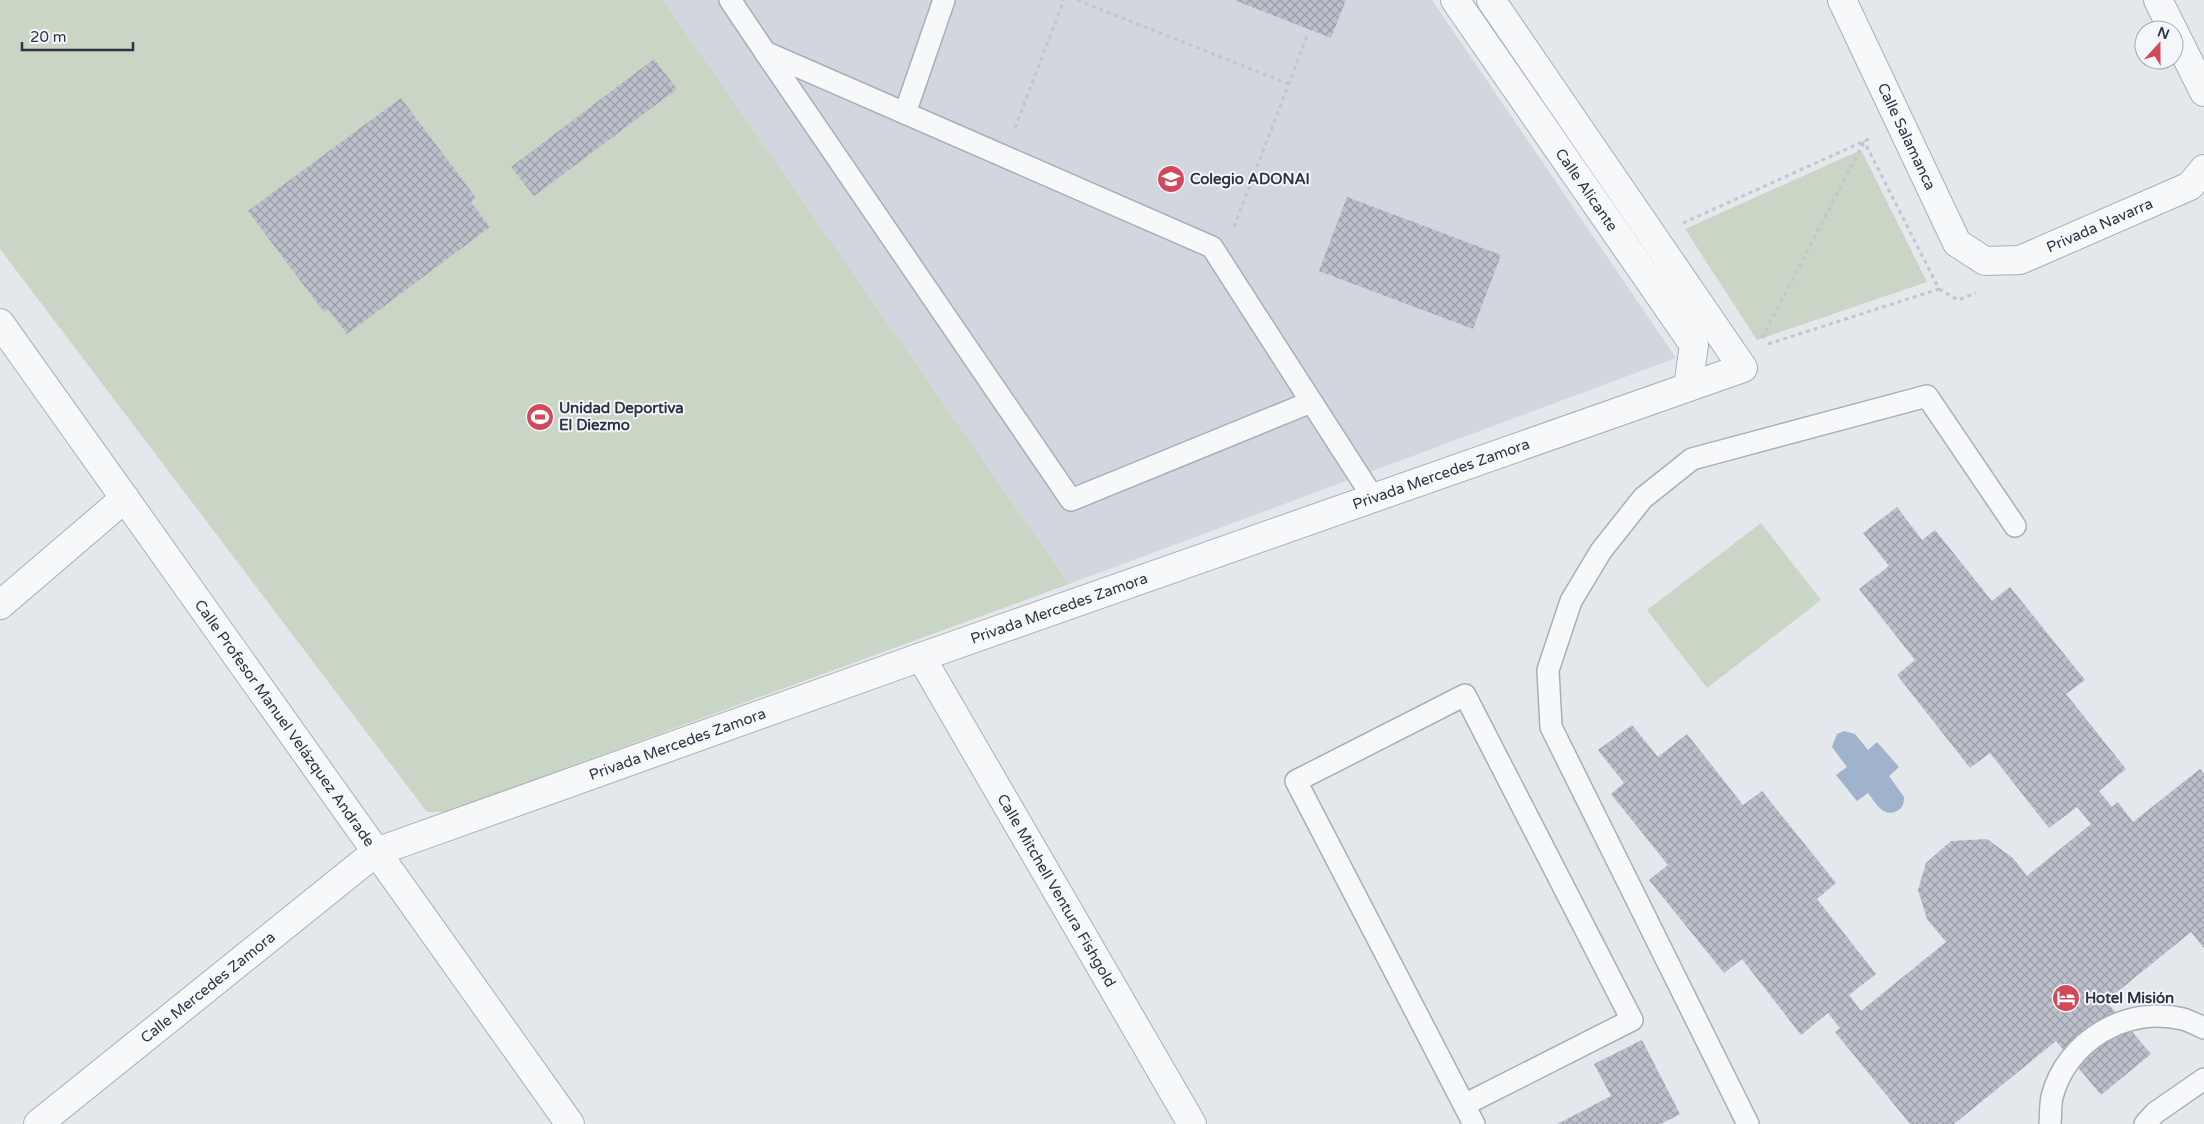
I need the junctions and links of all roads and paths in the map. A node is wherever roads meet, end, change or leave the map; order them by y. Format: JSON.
{"nodes":[{"id":1,"x":730,"y":0,"type":"edge"},
{"id":2,"x":944,"y":0,"type":"edge"},
{"id":3,"x":1064,"y":0,"type":"edge"},
{"id":4,"x":1077,"y":0,"type":"edge"},
{"id":5,"x":1454,"y":0,"type":"edge"},
{"id":6,"x":1491,"y":0,"type":"edge"},
{"id":7,"x":1842,"y":0,"type":"edge"},
{"id":8,"x":2158,"y":0,"type":"edge"},
{"id":9,"x":2168,"y":20,"type":"edge"},
{"id":10,"x":1307,"y":36,"type":"dead end"},
{"id":11,"x":765,"y":52,"type":"junction"},
{"id":12,"x":2184,"y":53,"type":"edge"},
{"id":13,"x":1289,"y":84,"type":"junction"},
{"id":14,"x":2204,"y":92,"type":"edge"},
{"id":15,"x":905,"y":113,"type":"junction"},
{"id":16,"x":1901,"y":125,"type":"junction"},
{"id":17,"x":1864,"y":141,"type":"junction"},
{"id":18,"x":1005,"y":156,"type":"junction"},
{"id":19,"x":2204,"y":169,"type":"edge"},
{"id":20,"x":1653,"y":237,"type":"junction"},
{"id":21,"x":1985,"y":260,"type":"joint"},
{"id":22,"x":1221,"y":261,"type":"junction"},
{"id":23,"x":0,"y":323,"type":"edge"},
{"id":24,"x":1745,"y":357,"type":"junction"},
{"id":25,"x":1688,"y":387,"type":"junction"},
{"id":26,"x":1311,"y":402,"type":"junction"},
{"id":27,"x":124,"y":498,"type":"junction"},
{"id":28,"x":1374,"y":499,"type":"junction"},
{"id":29,"x":2015,"y":526,"type":"dead end"},
{"id":30,"x":0,"y":605,"type":"edge"},
{"id":31,"x":921,"y":657,"type":"junction"},
{"id":32,"x":376,"y":852,"type":"junction"},
{"id":33,"x":2204,"y":1028,"type":"edge"},
{"id":34,"x":2204,"y":1079,"type":"edge"},
{"id":35,"x":1464,"y":1104,"type":"junction"},
{"id":36,"x":38,"y":1124,"type":"edge"},
{"id":37,"x":570,"y":1124,"type":"edge"},
{"id":38,"x":1192,"y":1124,"type":"edge"},
{"id":39,"x":1474,"y":1124,"type":"edge"},
{"id":40,"x":1748,"y":1124,"type":"edge"},
{"id":41,"x":2050,"y":1124,"type":"edge"},
{"id":42,"x":2145,"y":1124,"type":"edge"}],
"edges":[{"from":1,"to":11,"type":"lane"},
{"from":2,"to":15,"type":"lane"},
{"from":3,"to":18,"type":"path"},
{"from":4,"to":13,"type":"path"},
{"from":5,"to":25,"type":"street","name":"Calle Alicante"},
{"from":6,"to":20,"type":"street","name":"Calle Alicante"},
{"from":7,"to":16,"type":"street","name":"Calle Salamanca"},
{"from":8,"to":9,"type":"street"},
{"from":10,"to":13,"type":"path"},
{"from":11,"to":15,"type":"lane"},
{"from":11,"to":26,"type":"lane"},
{"from":12,"to":14,"type":"street"},
{"from":13,"to":22,"type":"path"},
{"from":15,"to":18,"type":"lane"},
{"from":16,"to":17,"type":"path"},
{"from":16,"to":21,"type":"street","name":"Calle Salamanca"},
{"from":17,"to":20,"type":"path"},
{"from":17,"to":24,"type":"path"},
{"from":17,"to":24,"type":"path"},
{"from":18,"to":22,"type":"lane"},
{"from":19,"to":21,"type":"street","name":"Privada Navarra"},
{"from":20,"to":24,"type":"street","name":"Calle Alicante"},
{"from":22,"to":26,"type":"lane"},
{"from":23,"to":27,"type":"street","name":"Calle Profesor Manuel Velázquez Andrade"},
{"from":24,"to":25,"type":"street","name":"Privada Mercedes Zamora"},
{"from":25,"to":28,"type":"street","name":"Privada Mercedes Zamora"},
{"from":26,"to":28,"type":"lane"},
{"from":27,"to":30,"type":"street"},
{"from":27,"to":32,"type":"street","name":"Calle Profesor Manuel Velázquez Andrade"},
{"from":28,"to":31,"type":"street","name":"Privada Mercedes Zamora"},
{"from":29,"to":40,"type":"lane"},
{"from":31,"to":32,"type":"street","name":"Privada Mercedes Zamora"},
{"from":31,"to":38,"type":"street","name":"Calle Mitchell Ventura Fishgold"},
{"from":32,"to":36,"type":"street","name":"Calle Mercedes Zamora"},
{"from":32,"to":37,"type":"street","name":"Calle Profesor Manuel Velázquez Andrade"},
{"from":33,"to":41,"type":"lane"},
{"from":34,"to":42,"type":"lane"},
{"from":35,"to":35,"type":"lane"},
{"from":35,"to":39,"type":"lane"}]}
